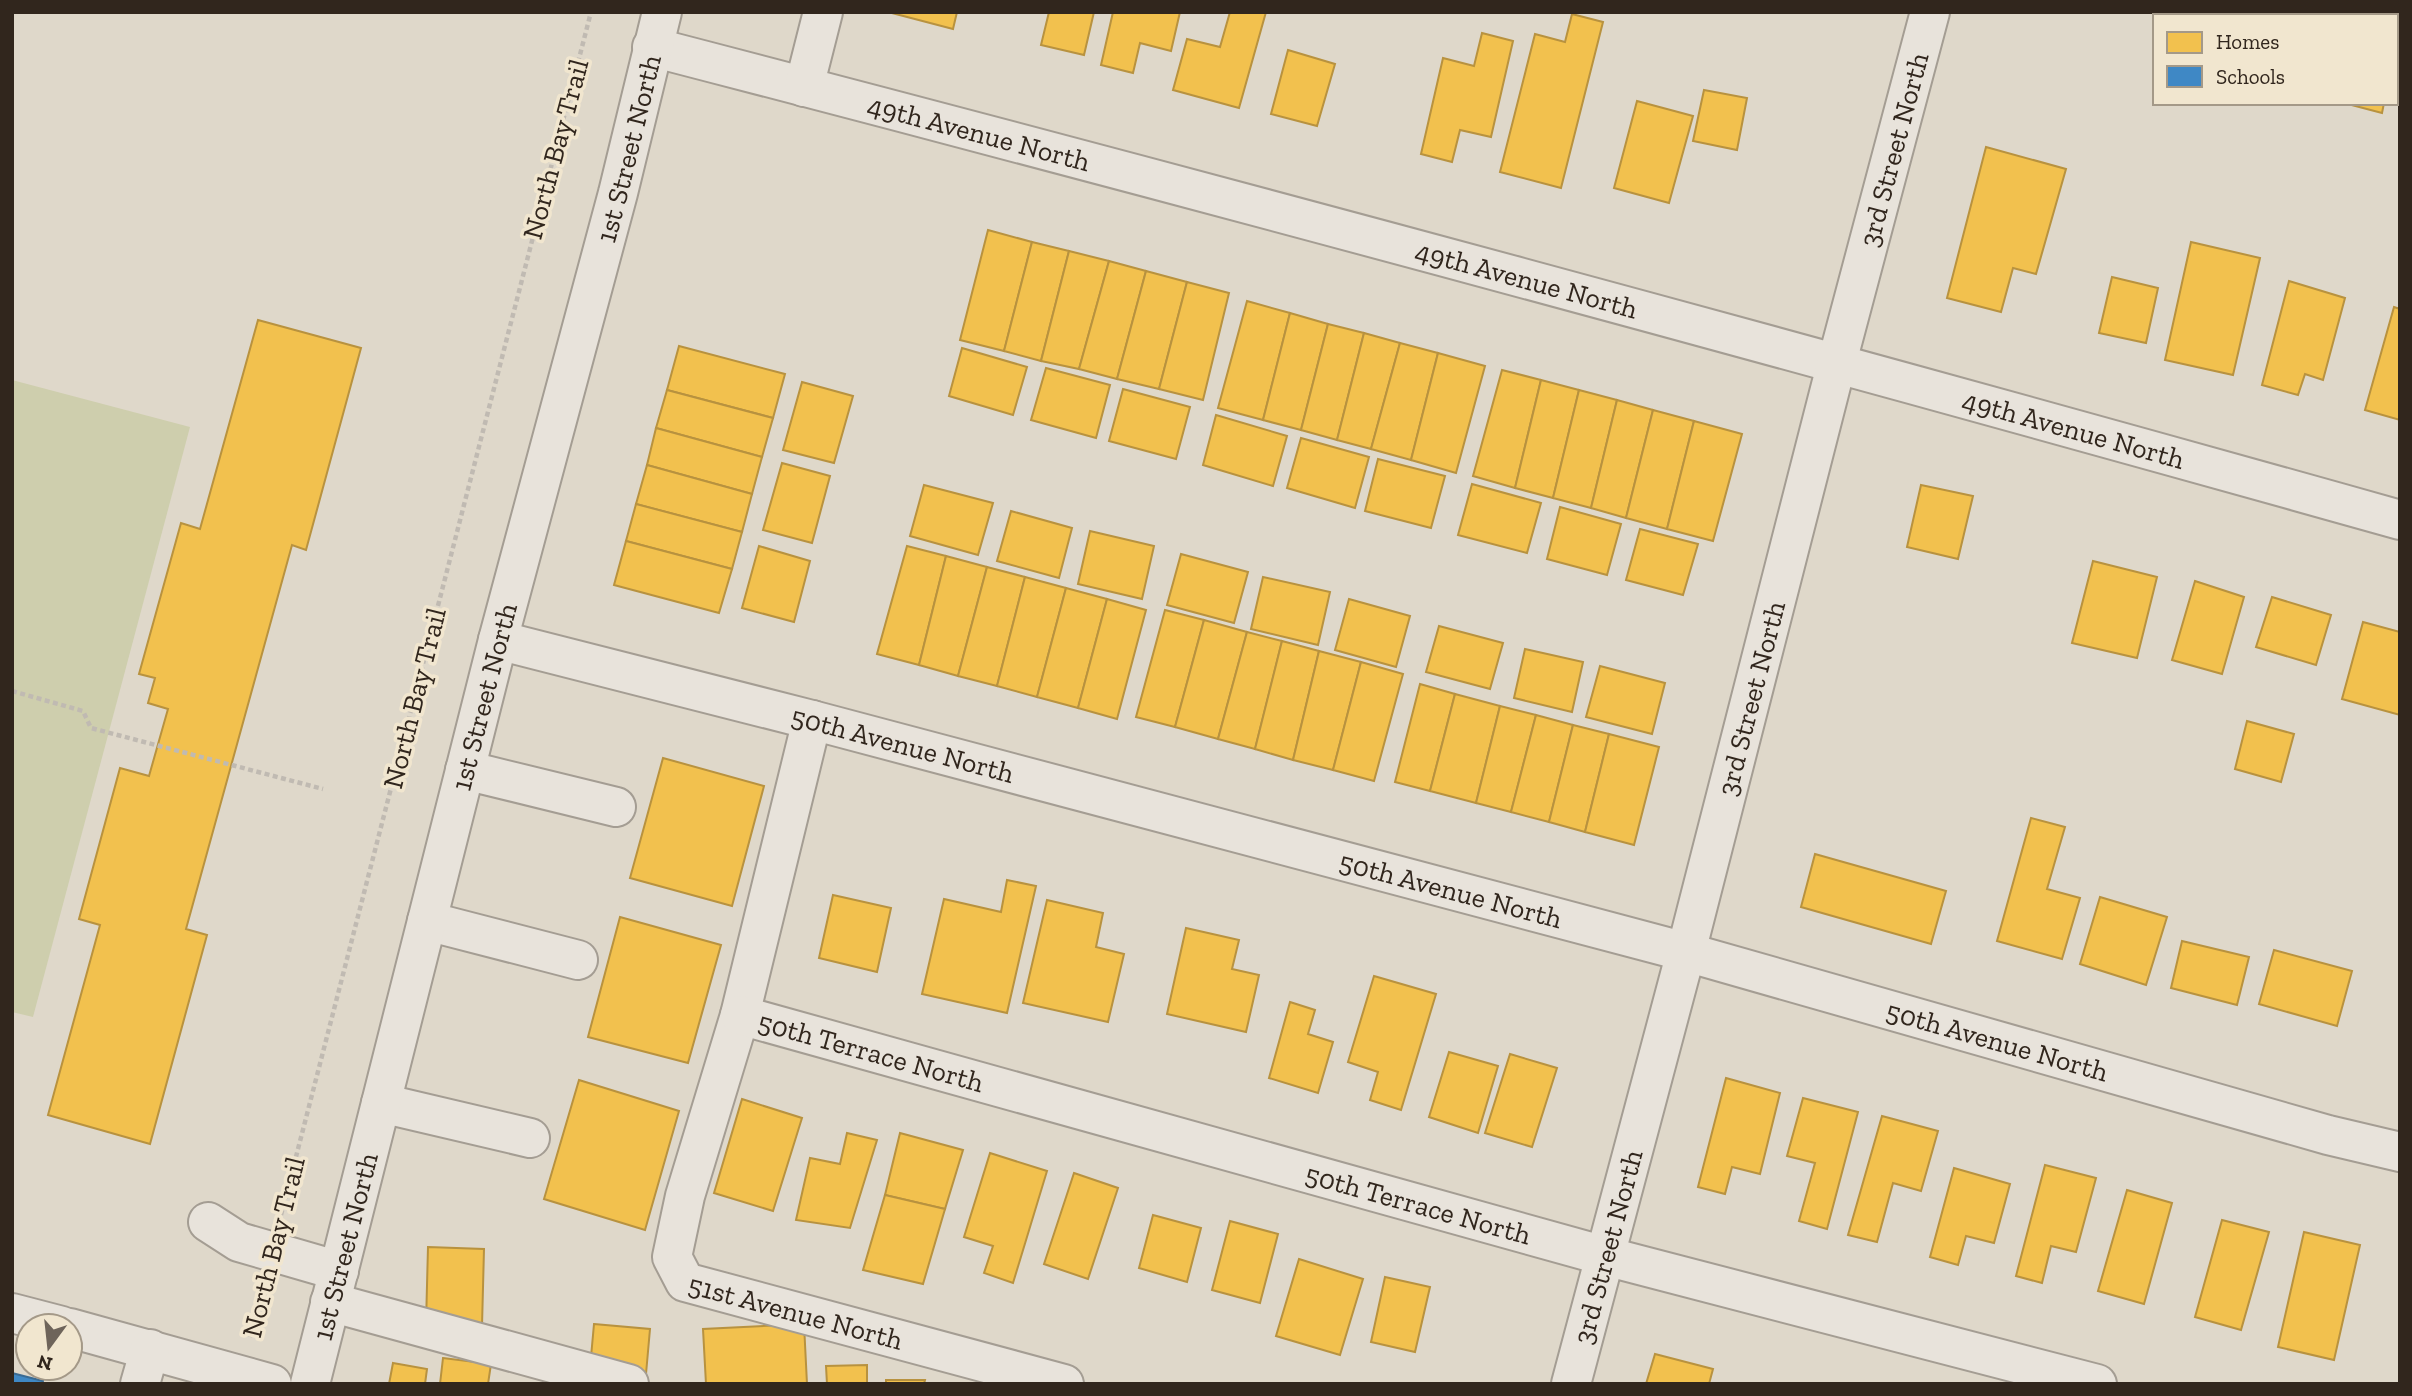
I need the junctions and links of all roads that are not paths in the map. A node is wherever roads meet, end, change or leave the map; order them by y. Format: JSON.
{"nodes":[{"id":1,"x":823,"y":12,"type":"edge"},
{"id":2,"x":1930,"y":12,"type":"edge"},
{"id":3,"x":657,"y":30,"type":"edge"},
{"id":4,"x":804,"y":87,"type":"junction"},
{"id":5,"x":1837,"y":362,"type":"junction"},
{"id":6,"x":2400,"y":520,"type":"edge"},
{"id":7,"x":498,"y":639,"type":"junction"},
{"id":8,"x":812,"y":720,"type":"junction"},
{"id":9,"x":465,"y":770,"type":"junction"},
{"id":10,"x":615,"y":807,"type":"dead end"},
{"id":11,"x":427,"y":920,"type":"junction"},
{"id":12,"x":1686,"y":952,"type":"junction"},
{"id":13,"x":578,"y":960,"type":"dead end"},
{"id":14,"x":740,"y":1015,"type":"junction"},
{"id":15,"x":381,"y":1103,"type":"junction"},
{"id":16,"x":530,"y":1138,"type":"dead end"},
{"id":17,"x":2400,"y":1152,"type":"edge"},
{"id":18,"x":208,"y":1223,"type":"dead end"},
{"id":19,"x":1605,"y":1256,"type":"junction"},
{"id":20,"x":334,"y":1287,"type":"junction"},
{"id":21,"x":84,"y":1335,"type":"edge"},
{"id":22,"x":145,"y":1366,"type":"edge"},
{"id":23,"x":256,"y":1379,"type":"edge"},
{"id":24,"x":310,"y":1384,"type":"edge"},
{"id":25,"x":629,"y":1384,"type":"edge"},
{"id":26,"x":1064,"y":1384,"type":"edge"},
{"id":27,"x":1572,"y":1384,"type":"edge"},
{"id":28,"x":2097,"y":1384,"type":"edge"}],
"edges":[{"from":1,"to":4,"type":"street"},
{"from":2,"to":5,"type":"street","name":"3rd Street North"},
{"from":3,"to":4,"type":"street","name":"49th Avenue North"},
{"from":3,"to":7,"type":"street","name":"1st Street North"},
{"from":4,"to":5,"type":"street","name":"49th Avenue North"},
{"from":5,"to":6,"type":"street","name":"49th Avenue North"},
{"from":5,"to":12,"type":"street","name":"3rd Street North"},
{"from":7,"to":8,"type":"street","name":"50th Avenue North"},
{"from":7,"to":9,"type":"street","name":"1st Street North"},
{"from":8,"to":12,"type":"street","name":"50th Avenue North"},
{"from":8,"to":14,"type":"street","name":"51st Avenue North"},
{"from":9,"to":10,"type":"street"},
{"from":9,"to":11,"type":"street","name":"1st Street North"},
{"from":11,"to":13,"type":"street"},
{"from":11,"to":15,"type":"street","name":"1st Street North"},
{"from":12,"to":17,"type":"street","name":"50th Avenue North"},
{"from":12,"to":19,"type":"street","name":"3rd Street North"},
{"from":14,"to":19,"type":"street","name":"50th Terrace North"},
{"from":14,"to":26,"type":"street","name":"51st Avenue North"},
{"from":15,"to":16,"type":"street"},
{"from":15,"to":20,"type":"street","name":"1st Street North"},
{"from":18,"to":20,"type":"street"},
{"from":19,"to":27,"type":"street","name":"3rd Street North"},
{"from":19,"to":28,"type":"street","name":"50th Terrace North"},
{"from":20,"to":24,"type":"street","name":"1st Street North"},
{"from":20,"to":25,"type":"street"},
{"from":21,"to":22,"type":"street"},
{"from":22,"to":23,"type":"street"}]}
